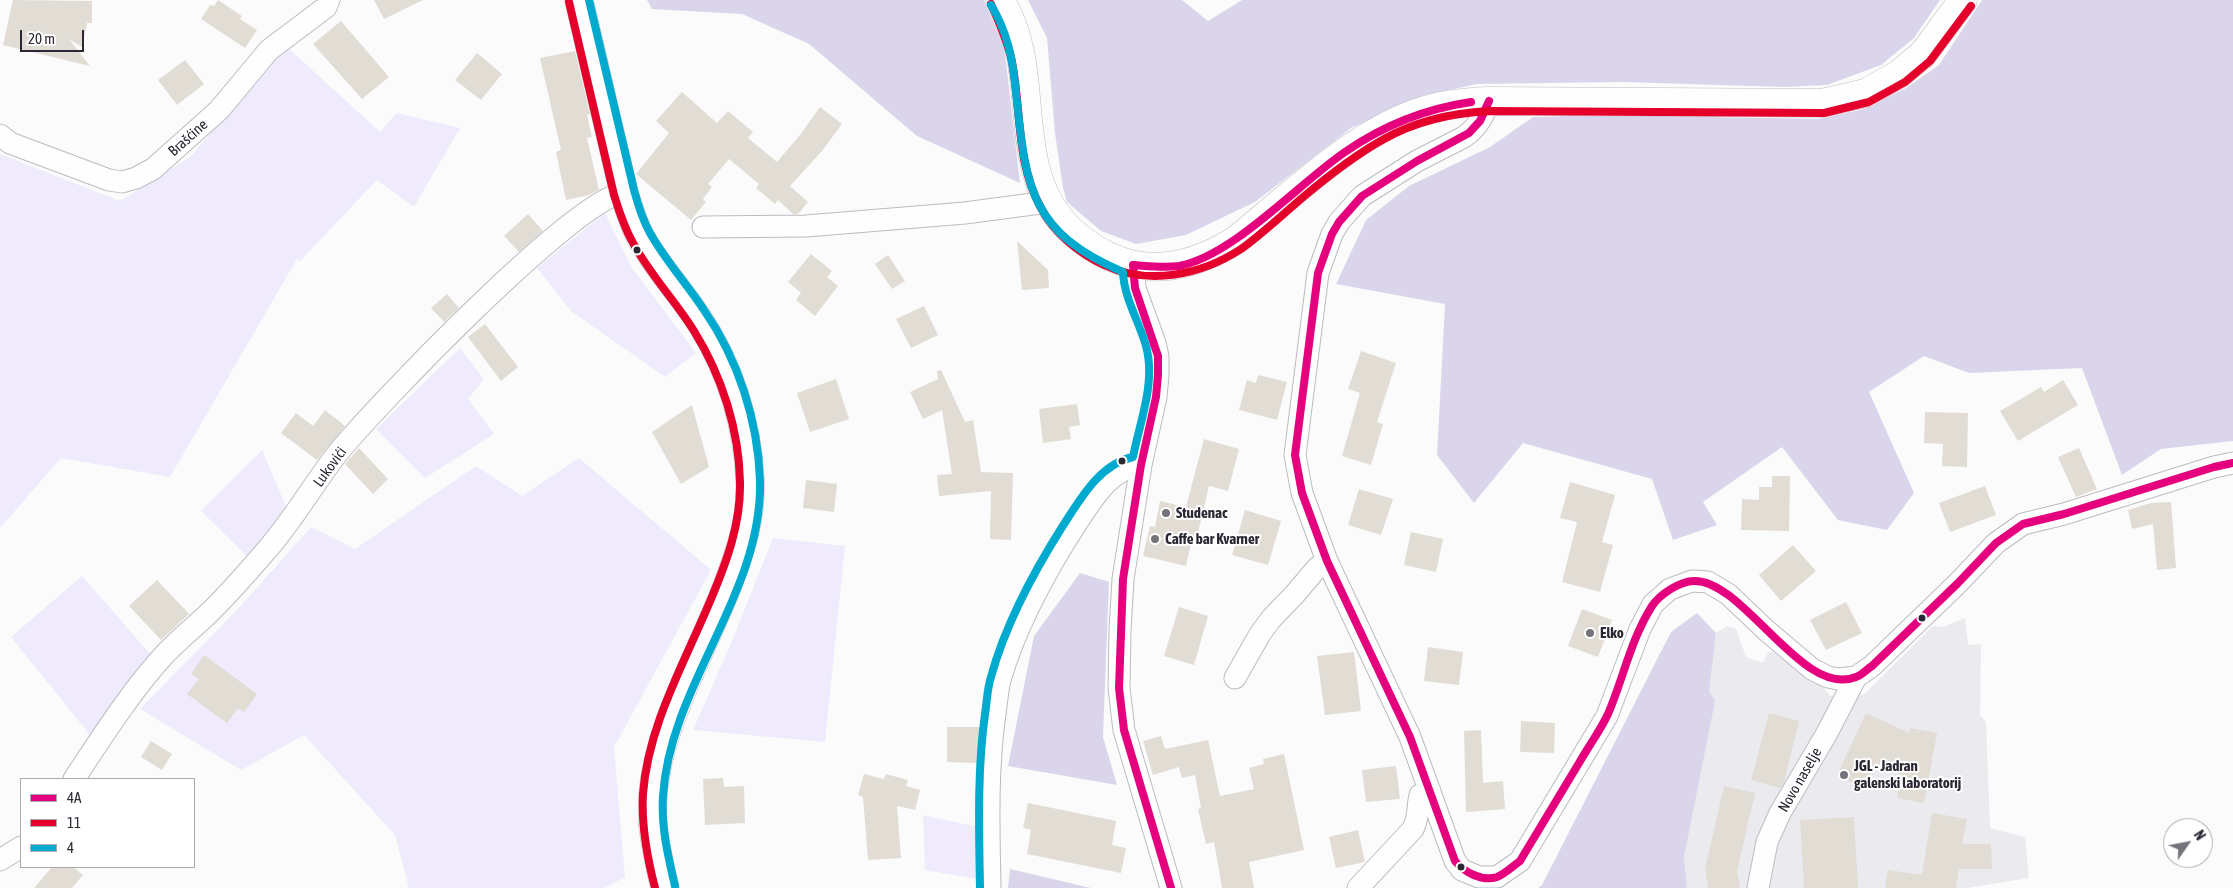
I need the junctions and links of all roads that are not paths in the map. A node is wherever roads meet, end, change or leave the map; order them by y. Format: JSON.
{"nodes":[{"id":1,"x":330,"y":0,"type":"edge"},
{"id":2,"x":579,"y":0,"type":"edge"},
{"id":3,"x":1000,"y":0,"type":"edge"},
{"id":4,"x":1963,"y":0,"type":"edge"},
{"id":5,"x":1489,"y":101,"type":"junction"},
{"id":6,"x":3,"y":142,"type":"edge"},
{"id":7,"x":624,"y":193,"type":"junction"},
{"id":8,"x":1048,"y":202,"type":"junction"},
{"id":9,"x":703,"y":226,"type":"dead end"},
{"id":10,"x":1133,"y":265,"type":"junction"},
{"id":11,"x":2233,"y":463,"type":"edge"},
{"id":12,"x":1141,"y":465,"type":"junction"},
{"id":13,"x":1327,"y":561,"type":"junction"},
{"id":14,"x":1856,"y":677,"type":"junction"},
{"id":15,"x":1235,"y":678,"type":"dead end"},
{"id":16,"x":75,"y":778,"type":"edge"},
{"id":17,"x":1430,"y":791,"type":"junction"},
{"id":18,"x":20,"y":848,"type":"edge"},
{"id":19,"x":0,"y":860,"type":"edge"},
{"id":20,"x":1472,"y":882,"type":"edge"},
{"id":21,"x":665,"y":888,"type":"edge"},
{"id":22,"x":990,"y":888,"type":"edge"},
{"id":23,"x":1171,"y":888,"type":"edge"},
{"id":24,"x":1358,"y":888,"type":"edge"},
{"id":25,"x":1758,"y":888,"type":"edge"}],
"edges":[{"from":1,"to":6,"type":"street","name":"Brašćine"},
{"from":2,"to":7,"type":"main road"},
{"from":3,"to":8,"type":"main road"},
{"from":4,"to":5,"type":"main road"},
{"from":5,"to":10,"type":"main road"},
{"from":5,"to":13,"type":"street"},
{"from":7,"to":16,"type":"street","name":"Lukovići"},
{"from":7,"to":21,"type":"main road"},
{"from":8,"to":9,"type":"street"},
{"from":8,"to":10,"type":"main road"},
{"from":10,"to":12,"type":"street"},
{"from":11,"to":14,"type":"street"},
{"from":12,"to":22,"type":"street"},
{"from":12,"to":23,"type":"street"},
{"from":13,"to":15,"type":"street"},
{"from":13,"to":17,"type":"street"},
{"from":14,"to":20,"type":"street"},
{"from":14,"to":25,"type":"street","name":"Novo naselje"},
{"from":17,"to":20,"type":"street"},
{"from":17,"to":24,"type":"street"},
{"from":18,"to":19,"type":"street"}]}
